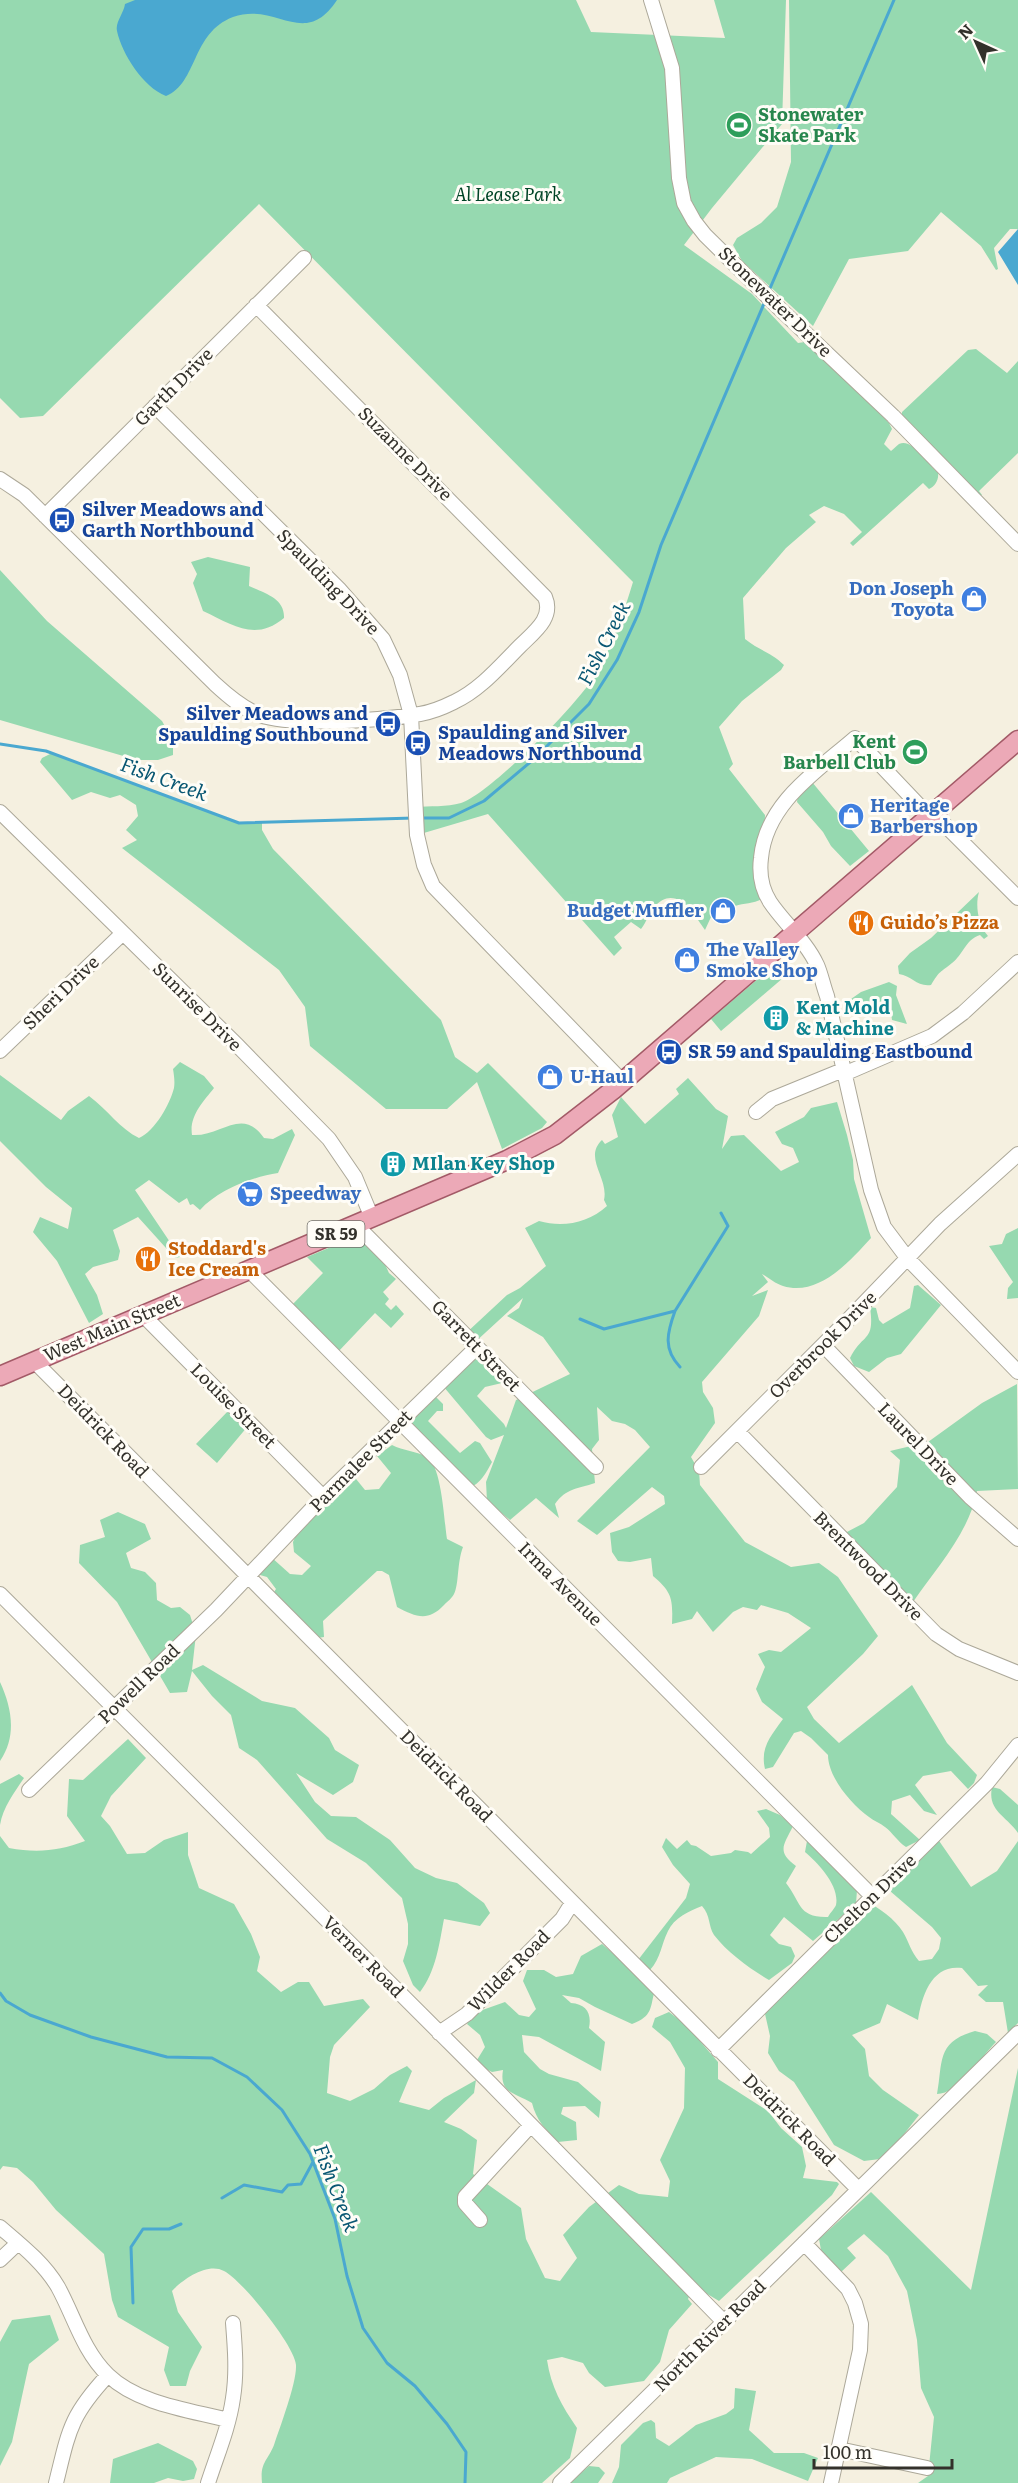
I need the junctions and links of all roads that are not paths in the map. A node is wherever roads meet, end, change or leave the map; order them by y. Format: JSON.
{"nodes":[{"id":1,"x":651,"y":0,"type":"edge"},
{"id":2,"x":304,"y":258,"type":"dead end"},
{"id":3,"x":256,"y":305,"type":"junction"},
{"id":4,"x":155,"y":406,"type":"junction"},
{"id":5,"x":0,"y":479,"type":"edge"},
{"id":6,"x":45,"y":516,"type":"junction"},
{"id":7,"x":1018,"y":544,"type":"edge"},
{"id":8,"x":411,"y":715,"type":"junction"},
{"id":9,"x":1018,"y":740,"type":"edge"},
{"id":10,"x":0,"y":812,"type":"edge"},
{"id":11,"x":932,"y":815,"type":"junction"},
{"id":12,"x":1018,"y":898,"type":"edge"},
{"id":13,"x":123,"y":933,"type":"junction"},
{"id":14,"x":795,"y":933,"type":"junction"},
{"id":15,"x":1018,"y":962,"type":"edge"},
{"id":16,"x":0,"y":1051,"type":"edge"},
{"id":17,"x":844,"y":1072,"type":"junction"},
{"id":18,"x":622,"y":1082,"type":"junction"},
{"id":19,"x":756,"y":1112,"type":"dead end"},
{"id":20,"x":1018,"y":1154,"type":"edge"},
{"id":21,"x":364,"y":1221,"type":"junction"},
{"id":22,"x":908,"y":1259,"type":"junction"},
{"id":23,"x":249,"y":1270,"type":"junction"},
{"id":24,"x":143,"y":1316,"type":"junction"},
{"id":25,"x":824,"y":1345,"type":"junction"},
{"id":26,"x":476,"y":1348,"type":"junction"},
{"id":27,"x":34,"y":1361,"type":"junction"},
{"id":28,"x":1018,"y":1372,"type":"edge"},
{"id":29,"x":0,"y":1376,"type":"edge"},
{"id":30,"x":400,"y":1423,"type":"junction"},
{"id":31,"x":737,"y":1431,"type":"junction"},
{"id":32,"x":596,"y":1467,"type":"dead end"},
{"id":33,"x":701,"y":1467,"type":"dead end"},
{"id":34,"x":323,"y":1497,"type":"junction"},
{"id":35,"x":1018,"y":1539,"type":"edge"},
{"id":36,"x":248,"y":1576,"type":"junction"},
{"id":37,"x":0,"y":1594,"type":"edge"},
{"id":38,"x":1018,"y":1673,"type":"edge"},
{"id":39,"x":114,"y":1708,"type":"junction"},
{"id":40,"x":1018,"y":1745,"type":"edge"},
{"id":41,"x":29,"y":1790,"type":"dead end"},
{"id":42,"x":872,"y":1896,"type":"junction"},
{"id":43,"x":572,"y":1903,"type":"junction"},
{"id":44,"x":439,"y":2033,"type":"junction"},
{"id":45,"x":1018,"y":2033,"type":"edge"},
{"id":46,"x":718,"y":2050,"type":"junction"},
{"id":47,"x":531,"y":2125,"type":"junction"},
{"id":48,"x":858,"y":2189,"type":"junction"},
{"id":49,"x":480,"y":2220,"type":"dead end"},
{"id":50,"x":0,"y":2227,"type":"edge"},
{"id":51,"x":18,"y":2242,"type":"junction"},
{"id":52,"x":804,"y":2243,"type":"junction"},
{"id":53,"x":0,"y":2260,"type":"edge"},
{"id":54,"x":724,"y":2322,"type":"junction"},
{"id":55,"x":233,"y":2323,"type":"dead end"},
{"id":56,"x":108,"y":2375,"type":"junction"},
{"id":57,"x":228,"y":2420,"type":"junction"},
{"id":58,"x":839,"y":2448,"type":"junction"},
{"id":59,"x":927,"y":2468,"type":"dead end"},
{"id":60,"x":56,"y":2483,"type":"edge"},
{"id":61,"x":208,"y":2483,"type":"edge"},
{"id":62,"x":560,"y":2483,"type":"edge"},
{"id":63,"x":831,"y":2483,"type":"edge"}],
"edges":[{"from":1,"to":7,"type":"street","name":"Stonewater Drive"},
{"from":2,"to":3,"type":"street","name":"Garth Drive"},
{"from":3,"to":4,"type":"street","name":"Garth Drive"},
{"from":3,"to":8,"type":"street","name":"Suzanne Drive"},
{"from":4,"to":6,"type":"street","name":"Garth Drive"},
{"from":4,"to":8,"type":"street","name":"Spaulding Drive"},
{"from":5,"to":6,"type":"street"},
{"from":6,"to":8,"type":"street"},
{"from":8,"to":18,"type":"street","name":"Spaulding Drive"},
{"from":9,"to":11,"type":"main road","name":"West Main Street","number":"SR 59"},
{"from":10,"to":13,"type":"street","name":"Sunrise Drive"},
{"from":11,"to":12,"type":"street"},
{"from":11,"to":14,"type":"main road","name":"West Main Street","number":"SR 59"},
{"from":11,"to":14,"type":"street"},
{"from":13,"to":16,"type":"street","name":"Sheri Drive"},
{"from":13,"to":21,"type":"street","name":"Sunrise Drive"},
{"from":14,"to":17,"type":"street"},
{"from":14,"to":18,"type":"main road","name":"West Main Street","number":"SR 59"},
{"from":15,"to":17,"type":"street"},
{"from":17,"to":19,"type":"street"},
{"from":17,"to":22,"type":"street"},
{"from":18,"to":21,"type":"main road","name":"West Main Street","number":"SR 59"},
{"from":20,"to":22,"type":"street","name":"Overbrook Drive"},
{"from":21,"to":23,"type":"main road","name":"West Main Street","number":"SR 59"},
{"from":21,"to":26,"type":"street","name":"Garrett Street"},
{"from":22,"to":25,"type":"street","name":"Overbrook Drive"},
{"from":22,"to":28,"type":"street"},
{"from":23,"to":24,"type":"main road","name":"West Main Street","number":"SR 59"},
{"from":23,"to":30,"type":"street","name":"Irma Avenue"},
{"from":24,"to":27,"type":"main road","name":"West Main Street","number":"SR 59"},
{"from":24,"to":34,"type":"street","name":"Louise Street"},
{"from":25,"to":31,"type":"street","name":"Overbrook Drive"},
{"from":25,"to":35,"type":"street","name":"Laurel Drive"},
{"from":26,"to":30,"type":"street","name":"Parmalee Street"},
{"from":26,"to":32,"type":"street","name":"Garrett Street"},
{"from":27,"to":29,"type":"main road","number":"SR 59"},
{"from":27,"to":36,"type":"street","name":"Deidrick Road"},
{"from":30,"to":34,"type":"street","name":"Parmalee Street"},
{"from":30,"to":42,"type":"street","name":"Irma Avenue"},
{"from":31,"to":33,"type":"street","name":"Overbrook Drive"},
{"from":31,"to":38,"type":"street","name":"Brentwood Drive"},
{"from":34,"to":36,"type":"street","name":"Parmalee Street"},
{"from":36,"to":39,"type":"street","name":"Powell Road"},
{"from":36,"to":43,"type":"street","name":"Deidrick Road"},
{"from":37,"to":39,"type":"street","name":"Verner Road"},
{"from":39,"to":41,"type":"street","name":"Powell Road"},
{"from":39,"to":44,"type":"street","name":"Verner Road"},
{"from":40,"to":42,"type":"street","name":"Chelton Drive"},
{"from":42,"to":46,"type":"street","name":"Chelton Drive"},
{"from":43,"to":44,"type":"street","name":"Wilder Road"},
{"from":43,"to":46,"type":"street","name":"Deidrick Road"},
{"from":44,"to":47,"type":"street","name":"Verner Road"},
{"from":45,"to":48,"type":"street","name":"North River Road"},
{"from":46,"to":48,"type":"street","name":"Deidrick Road"},
{"from":47,"to":49,"type":"street"},
{"from":47,"to":54,"type":"street","name":"Verner Road"},
{"from":48,"to":52,"type":"street","name":"North River Road"},
{"from":50,"to":51,"type":"street"},
{"from":51,"to":53,"type":"street"},
{"from":51,"to":56,"type":"street"},
{"from":52,"to":54,"type":"street","name":"North River Road"},
{"from":52,"to":58,"type":"street"},
{"from":54,"to":62,"type":"street","name":"North River Road"},
{"from":55,"to":57,"type":"street"},
{"from":56,"to":57,"type":"street"},
{"from":56,"to":60,"type":"street"},
{"from":57,"to":61,"type":"street"},
{"from":58,"to":59,"type":"street"},
{"from":58,"to":63,"type":"street"}]}
